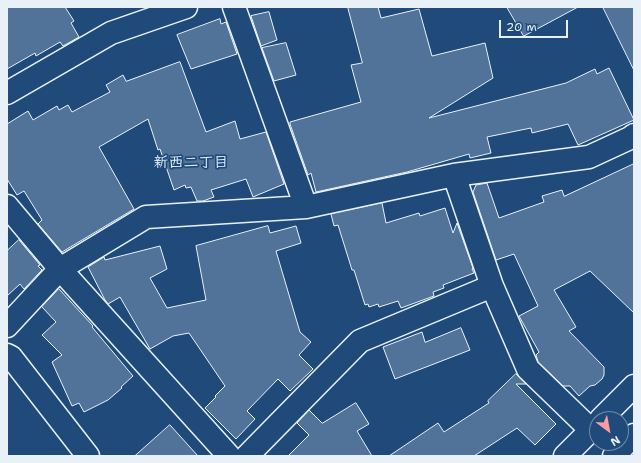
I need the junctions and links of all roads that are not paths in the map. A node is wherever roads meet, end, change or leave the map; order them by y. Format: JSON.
{"nodes":[{"id":1,"x":186,"y":7,"type":"edge"},
{"id":2,"x":234,"y":7,"type":"edge"},
{"id":3,"x":7,"y":93,"type":"edge"},
{"id":4,"x":634,"y":135,"type":"edge"},
{"id":5,"x":454,"y":175,"type":"junction"},
{"id":6,"x":7,"y":206,"type":"edge"},
{"id":7,"x":306,"y":207,"type":"junction"},
{"id":8,"x":60,"y":269,"type":"junction"},
{"id":9,"x":492,"y":286,"type":"junction"},
{"id":10,"x":7,"y":326,"type":"edge"},
{"id":11,"x":7,"y":355,"type":"edge"},
{"id":12,"x":634,"y":386,"type":"edge"},
{"id":13,"x":609,"y":411,"type":"edge"},
{"id":14,"x":589,"y":418,"type":"edge"},
{"id":15,"x":589,"y":431,"type":"edge"},
{"id":16,"x":634,"y":435,"type":"edge"},
{"id":17,"x":88,"y":456,"type":"edge"},
{"id":18,"x":229,"y":456,"type":"edge"},
{"id":19,"x":247,"y":456,"type":"edge"},
{"id":20,"x":565,"y":456,"type":"edge"},
{"id":21,"x":614,"y":456,"type":"edge"}],
"edges":[{"from":1,"to":3,"type":"street"},
{"from":2,"to":7,"type":"street"},
{"from":4,"to":5,"type":"street"},
{"from":5,"to":7,"type":"street"},
{"from":5,"to":9,"type":"street"},
{"from":6,"to":8,"type":"street"},
{"from":7,"to":8,"type":"street"},
{"from":8,"to":10,"type":"street"},
{"from":8,"to":18,"type":"street"},
{"from":9,"to":14,"type":"street"},
{"from":9,"to":19,"type":"street"},
{"from":11,"to":17,"type":"street"},
{"from":12,"to":13,"type":"street"},
{"from":15,"to":20,"type":"street"},
{"from":16,"to":21,"type":"street"}]}
